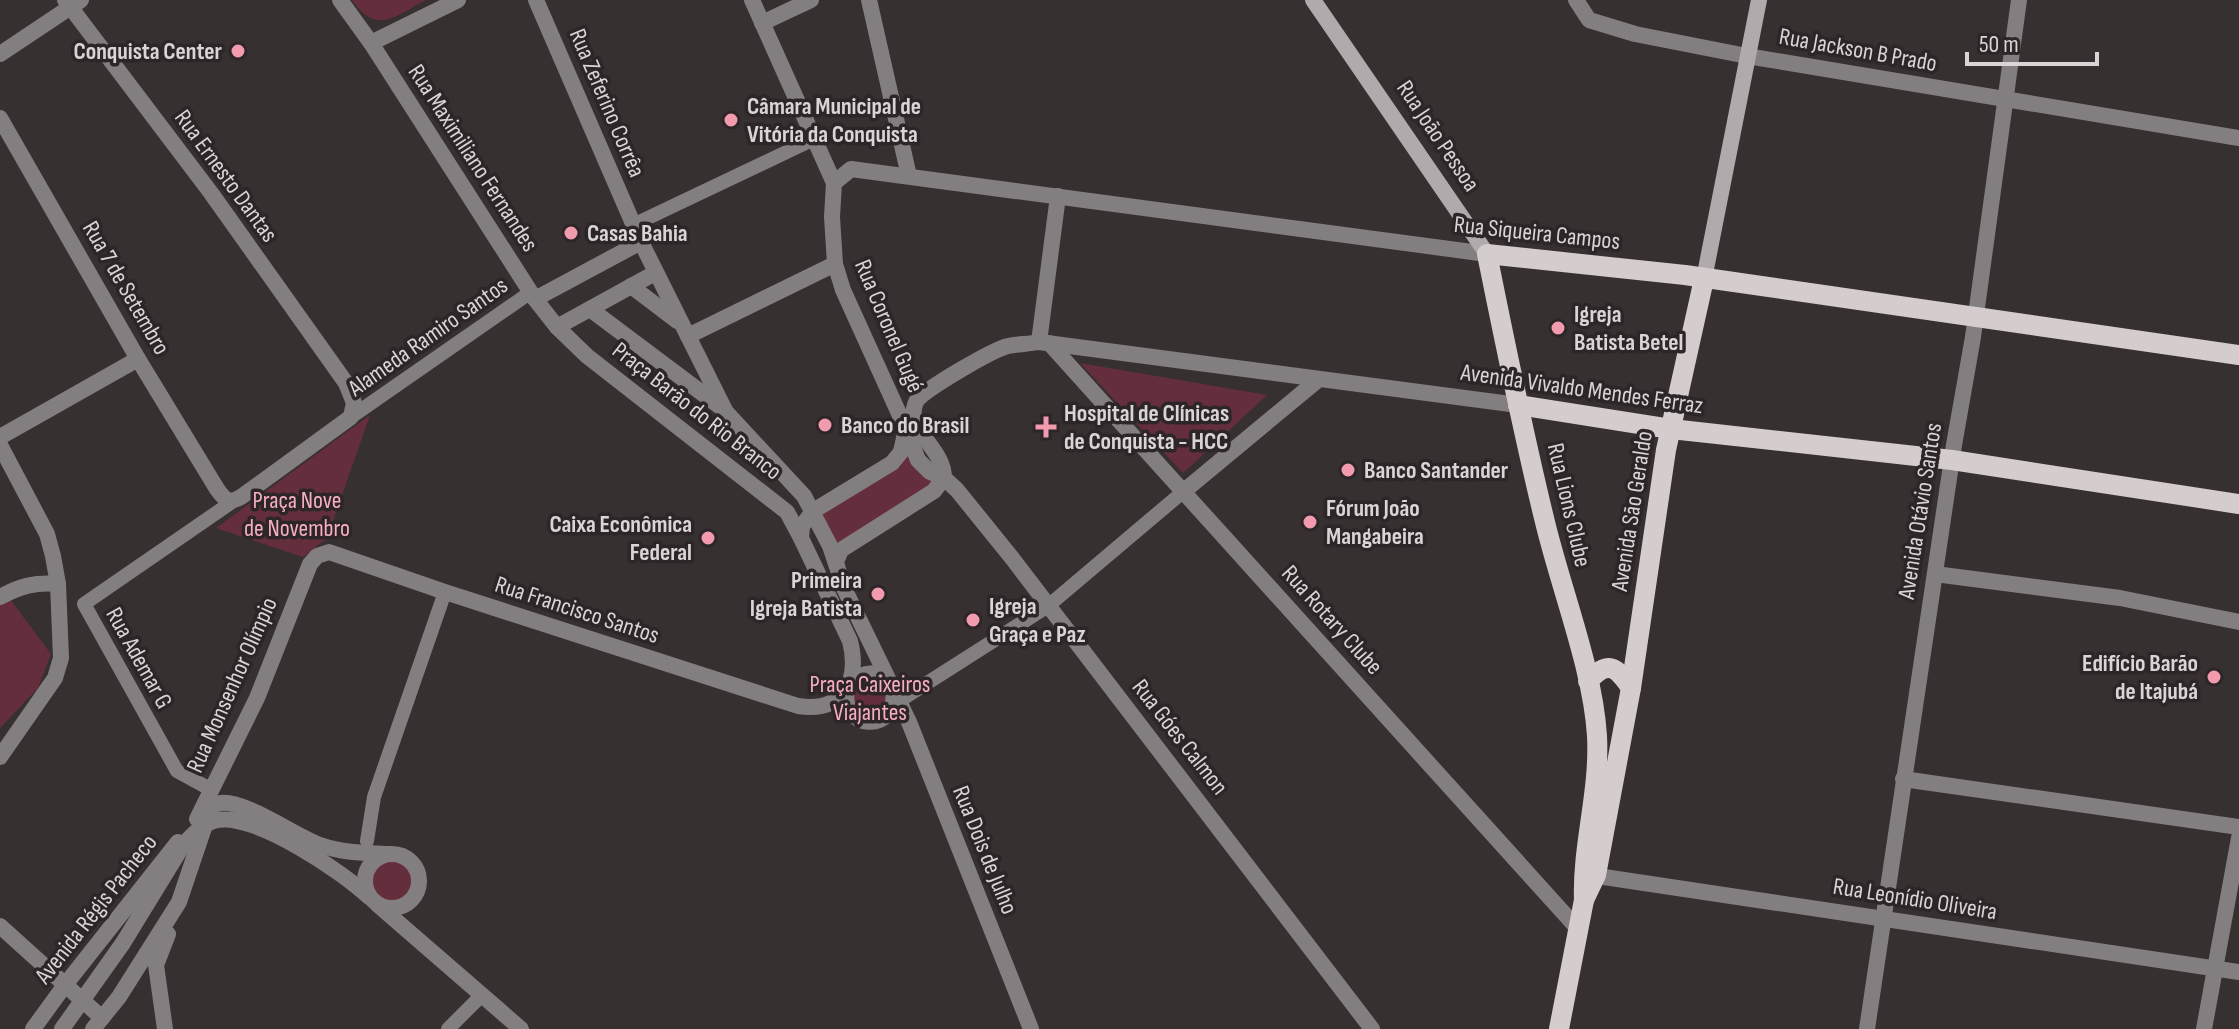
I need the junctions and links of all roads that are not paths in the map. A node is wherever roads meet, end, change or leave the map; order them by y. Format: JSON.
{"nodes":[{"id":1,"x":340,"y":0,"type":"edge"},
{"id":2,"x":458,"y":0,"type":"edge"},
{"id":3,"x":536,"y":0,"type":"edge"},
{"id":4,"x":752,"y":0,"type":"edge"},
{"id":5,"x":811,"y":0,"type":"edge"},
{"id":6,"x":869,"y":0,"type":"edge"},
{"id":7,"x":1313,"y":0,"type":"edge"},
{"id":8,"x":1576,"y":0,"type":"edge"},
{"id":9,"x":1759,"y":0,"type":"edge"},
{"id":10,"x":2019,"y":0,"type":"edge"},
{"id":11,"x":72,"y":3,"type":"edge"},
{"id":12,"x":762,"y":23,"type":"junction"},
{"id":13,"x":371,"y":43,"type":"junction"},
{"id":14,"x":0,"y":54,"type":"edge"},
{"id":15,"x":1747,"y":56,"type":"junction"},
{"id":16,"x":2004,"y":100,"type":"junction"},
{"id":17,"x":0,"y":118,"type":"edge"},
{"id":18,"x":2239,"y":138,"type":"edge"},
{"id":19,"x":814,"y":139,"type":"junction"},
{"id":20,"x":909,"y":176,"type":"junction"},
{"id":21,"x":834,"y":183,"type":"junction"},
{"id":22,"x":1058,"y":196,"type":"junction"},
{"id":23,"x":633,"y":225,"type":"junction"},
{"id":24,"x":641,"y":242,"type":"junction"},
{"id":25,"x":1487,"y":254,"type":"junction"},
{"id":26,"x":835,"y":264,"type":"junction"},
{"id":27,"x":655,"y":273,"type":"junction"},
{"id":28,"x":1704,"y":279,"type":"junction"},
{"id":29,"x":631,"y":286,"type":"junction"},
{"id":30,"x":533,"y":296,"type":"junction"},
{"id":31,"x":590,"y":309,"type":"junction"},
{"id":32,"x":1976,"y":318,"type":"junction"},
{"id":33,"x":557,"y":327,"type":"junction"},
{"id":34,"x":685,"y":330,"type":"junction"},
{"id":35,"x":1044,"y":343,"type":"junction"},
{"id":36,"x":2239,"y":355,"type":"edge"},
{"id":37,"x":138,"y":359,"type":"junction"},
{"id":38,"x":1319,"y":379,"type":"junction"},
{"id":39,"x":887,"y":387,"type":"junction"},
{"id":40,"x":927,"y":392,"type":"junction"},
{"id":41,"x":1518,"y":405,"type":"junction"},
{"id":42,"x":726,"y":412,"type":"junction"},
{"id":43,"x":351,"y":417,"type":"junction"},
{"id":44,"x":906,"y":429,"type":"junction"},
{"id":45,"x":1671,"y":429,"type":"junction"},
{"id":46,"x":0,"y":437,"type":"edge"},
{"id":47,"x":0,"y":445,"type":"edge"},
{"id":48,"x":1952,"y":460,"type":"junction"},
{"id":49,"x":944,"y":478,"type":"junction"},
{"id":50,"x":1184,"y":491,"type":"junction"},
{"id":51,"x":232,"y":502,"type":"junction"},
{"id":52,"x":2239,"y":504,"type":"edge"},
{"id":53,"x":813,"y":511,"type":"junction"},
{"id":54,"x":801,"y":538,"type":"junction"},
{"id":55,"x":839,"y":558,"type":"junction"},
{"id":56,"x":307,"y":570,"type":"joint"},
{"id":57,"x":1935,"y":574,"type":"junction"},
{"id":58,"x":58,"y":584,"type":"junction"},
{"id":59,"x":445,"y":592,"type":"junction"},
{"id":60,"x":0,"y":597,"type":"edge"},
{"id":61,"x":1048,"y":606,"type":"junction"},
{"id":62,"x":2239,"y":622,"type":"edge"},
{"id":63,"x":1588,"y":681,"type":"junction"},
{"id":64,"x":1631,"y":688,"type":"junction"},
{"id":65,"x":846,"y":689,"type":"junction"},
{"id":66,"x":894,"y":691,"type":"junction"},
{"id":67,"x":0,"y":757,"type":"edge"},
{"id":68,"x":1903,"y":779,"type":"junction"},
{"id":69,"x":212,"y":790,"type":"junction"},
{"id":70,"x":201,"y":822,"type":"junction"},
{"id":71,"x":2239,"y":827,"type":"edge"},
{"id":72,"x":2239,"y":838,"type":"edge"},
{"id":73,"x":367,"y":841,"type":"dead end"},
{"id":74,"x":389,"y":854,"type":"junction"},
{"id":75,"x":1590,"y":874,"type":"junction"},
{"id":76,"x":374,"y":901,"type":"junction"},
{"id":77,"x":179,"y":902,"type":"junction"},
{"id":78,"x":1882,"y":918,"type":"junction"},
{"id":79,"x":0,"y":926,"type":"edge"},
{"id":80,"x":1579,"y":930,"type":"junction"},
{"id":81,"x":2214,"y":968,"type":"junction"},
{"id":82,"x":2239,"y":972,"type":"edge"},
{"id":83,"x":65,"y":985,"type":"junction"},
{"id":84,"x":482,"y":995,"type":"junction"},
{"id":85,"x":97,"y":1024,"type":"edge"},
{"id":86,"x":33,"y":1029,"type":"edge"},
{"id":87,"x":62,"y":1029,"type":"edge"},
{"id":88,"x":165,"y":1029,"type":"edge"},
{"id":89,"x":448,"y":1029,"type":"edge"},
{"id":90,"x":521,"y":1029,"type":"edge"},
{"id":91,"x":1031,"y":1029,"type":"edge"},
{"id":92,"x":1372,"y":1029,"type":"edge"},
{"id":93,"x":1559,"y":1029,"type":"edge"},
{"id":94,"x":1867,"y":1029,"type":"edge"},
{"id":95,"x":2204,"y":1029,"type":"edge"}],
"edges":[{"from":1,"to":13,"type":"street","name":"Rua Maximiliano Fernandes"},
{"from":2,"to":13,"type":"street"},
{"from":3,"to":23,"type":"street","name":"Rua Zeferino Corrêa"},
{"from":4,"to":12,"type":"street","name":"Rua Coronel Gugé"},
{"from":5,"to":12,"type":"street"},
{"from":6,"to":20,"type":"street"},
{"from":7,"to":25,"type":"main road","name":"Rua João Pessoa"},
{"from":8,"to":15,"type":"street","name":"Rua Jackson B Prado"},
{"from":9,"to":15,"type":"main road","name":"Avenida São Geraldo"},
{"from":10,"to":16,"type":"street","name":"Avenida Otávio Santos"},
{"from":11,"to":14,"type":"street"},
{"from":11,"to":43,"type":"street","name":"Rua Ernesto Dantas"},
{"from":12,"to":19,"type":"street","name":"Rua Coronel Gugé"},
{"from":13,"to":30,"type":"street","name":"Rua Maximiliano Fernandes"},
{"from":15,"to":16,"type":"street","name":"Rua Jackson B Prado"},
{"from":15,"to":28,"type":"main road","name":"Avenida São Geraldo"},
{"from":16,"to":18,"type":"street","name":"Rua Jackson B Prado"},
{"from":16,"to":32,"type":"street","name":"Avenida Otávio Santos"},
{"from":17,"to":37,"type":"street","name":"Rua 7 de Setembro"},
{"from":19,"to":21,"type":"street","name":"Rua Coronel Gugé"},
{"from":19,"to":23,"type":"street"},
{"from":20,"to":21,"type":"street","name":"Rua Siqueira Campos"},
{"from":20,"to":22,"type":"street","name":"Rua Siqueira Campos"},
{"from":21,"to":26,"type":"street","name":"Rua Coronel Gugé"},
{"from":22,"to":25,"type":"street","name":"Rua Siqueira Campos"},
{"from":22,"to":35,"type":"street"},
{"from":23,"to":24,"type":"street","name":"Praça Barão do Rio Branco"},
{"from":24,"to":27,"type":"street","name":"Praça Barão do Rio Branco"},
{"from":24,"to":30,"type":"street"},
{"from":25,"to":28,"type":"main road","name":"Rua Siqueira Campos"},
{"from":25,"to":41,"type":"main road","name":"Rua João Pessoa"},
{"from":26,"to":34,"type":"street"},
{"from":26,"to":39,"type":"street","name":"Rua Coronel Gugé"},
{"from":27,"to":29,"type":"street"},
{"from":27,"to":34,"type":"street","name":"Praça Barão do Rio Branco"},
{"from":28,"to":32,"type":"main road","name":"Rua Siqueira Campos"},
{"from":28,"to":45,"type":"main road","name":"Avenida São Geraldo"},
{"from":29,"to":31,"type":"street"},
{"from":29,"to":34,"type":"street","name":"Praça Barão do Rio Branco"},
{"from":30,"to":33,"type":"street","name":"Praça Barão do Rio Branco"},
{"from":30,"to":43,"type":"street","name":"Alameda Ramiro Santos"},
{"from":31,"to":33,"type":"street"},
{"from":31,"to":42,"type":"street","name":"Praça Barão do Rio Branco"},
{"from":32,"to":36,"type":"main road","name":"Rua Siqueira Campos"},
{"from":32,"to":48,"type":"street","name":"Avenida Otávio Santos"},
{"from":33,"to":54,"type":"street","name":"Praça Barão do Rio Branco"},
{"from":34,"to":42,"type":"street","name":"Praça Barão do Rio Branco"},
{"from":35,"to":38,"type":"street","name":"Avenida Vivaldo Mendes Ferraz"},
{"from":35,"to":40,"type":"street","name":"Avenida Vivaldo Mendes Ferraz"},
{"from":35,"to":50,"type":"street","name":"Rua Rotary Clube"},
{"from":37,"to":46,"type":"street"},
{"from":37,"to":51,"type":"street","name":"Rua 7 de Setembro"},
{"from":38,"to":41,"type":"street","name":"Avenida Vivaldo Mendes Ferraz"},
{"from":38,"to":50,"type":"street"},
{"from":39,"to":40,"type":"street"},
{"from":39,"to":44,"type":"street","name":"Rua Coronel Gugé"},
{"from":40,"to":49,"type":"street"},
{"from":41,"to":45,"type":"main road","name":"Avenida Vivaldo Mendes Ferraz"},
{"from":41,"to":63,"type":"main road","name":"Rua Lions Clube"},
{"from":42,"to":53,"type":"street","name":"Praça Barão do Rio Branco"},
{"from":43,"to":51,"type":"street"},
{"from":44,"to":49,"type":"street"},
{"from":44,"to":53,"type":"street","name":"Rua Coronel Gugé"},
{"from":45,"to":48,"type":"main road","name":"Avenida Vivaldo Mendes Ferraz"},
{"from":45,"to":64,"type":"main road","name":"Avenida São Geraldo"},
{"from":47,"to":58,"type":"street"},
{"from":48,"to":52,"type":"main road","name":"Avenida Vivaldo Mendes Ferraz"},
{"from":48,"to":57,"type":"street","name":"Avenida Otávio Santos"},
{"from":49,"to":55,"type":"street"},
{"from":49,"to":61,"type":"street","name":"Rua Góes Calmon"},
{"from":50,"to":61,"type":"street"},
{"from":50,"to":80,"type":"street","name":"Rua Rotary Clube"},
{"from":51,"to":69,"type":"street","name":"Rua Ademar G"},
{"from":53,"to":54,"type":"street"},
{"from":53,"to":55,"type":"street","name":"Praça Barão do Rio Branco"},
{"from":54,"to":65,"type":"street"},
{"from":55,"to":66,"type":"street"},
{"from":56,"to":59,"type":"street","name":"Rua Francisco Santos"},
{"from":56,"to":69,"type":"street","name":"Rua Monsenhor Olímpio"},
{"from":57,"to":62,"type":"street"},
{"from":57,"to":68,"type":"street","name":"Avenida Otávio Santos"},
{"from":58,"to":60,"type":"street"},
{"from":58,"to":67,"type":"street"},
{"from":59,"to":65,"type":"street","name":"Rua Francisco Santos"},
{"from":59,"to":73,"type":"street"},
{"from":61,"to":66,"type":"street"},
{"from":61,"to":92,"type":"street","name":"Rua Góes Calmon"},
{"from":63,"to":64,"type":"main road"},
{"from":63,"to":75,"type":"main road","name":"Rua Lions Clube"},
{"from":64,"to":75,"type":"main road","name":"Avenida São Geraldo"},
{"from":65,"to":66,"type":"street"},
{"from":65,"to":66,"type":"street"},
{"from":66,"to":91,"type":"street","name":"Rua Dois de Julho"},
{"from":68,"to":71,"type":"street"},
{"from":68,"to":78,"type":"street","name":"Avenida Otávio Santos"},
{"from":69,"to":70,"type":"street","name":"Rua Monsenhor Olímpio"},
{"from":70,"to":74,"type":"street"},
{"from":70,"to":76,"type":"street"},
{"from":70,"to":77,"type":"street"},
{"from":70,"to":83,"type":"street","name":"Avenida Régis Pacheco"},
{"from":70,"to":87,"type":"street","name":"Avenida Régis Pacheco"},
{"from":72,"to":81,"type":"street"},
{"from":74,"to":76,"type":"street"},
{"from":74,"to":76,"type":"street"},
{"from":75,"to":78,"type":"street","name":"Rua Leonídio Oliveira"},
{"from":75,"to":80,"type":"main road","name":"Avenida São Geraldo"},
{"from":76,"to":84,"type":"street"},
{"from":77,"to":85,"type":"street"},
{"from":77,"to":88,"type":"street"},
{"from":78,"to":81,"type":"street","name":"Rua Leonídio Oliveira"},
{"from":78,"to":94,"type":"street","name":"Avenida Otávio Santos"},
{"from":79,"to":83,"type":"street"},
{"from":80,"to":93,"type":"main road","name":"Avenida São Geraldo"},
{"from":81,"to":82,"type":"street","name":"Rua Leonídio Oliveira"},
{"from":81,"to":95,"type":"street"},
{"from":83,"to":85,"type":"street"},
{"from":83,"to":86,"type":"street","name":"Avenida Régis Pacheco"},
{"from":84,"to":89,"type":"street"},
{"from":84,"to":90,"type":"street"}]}
